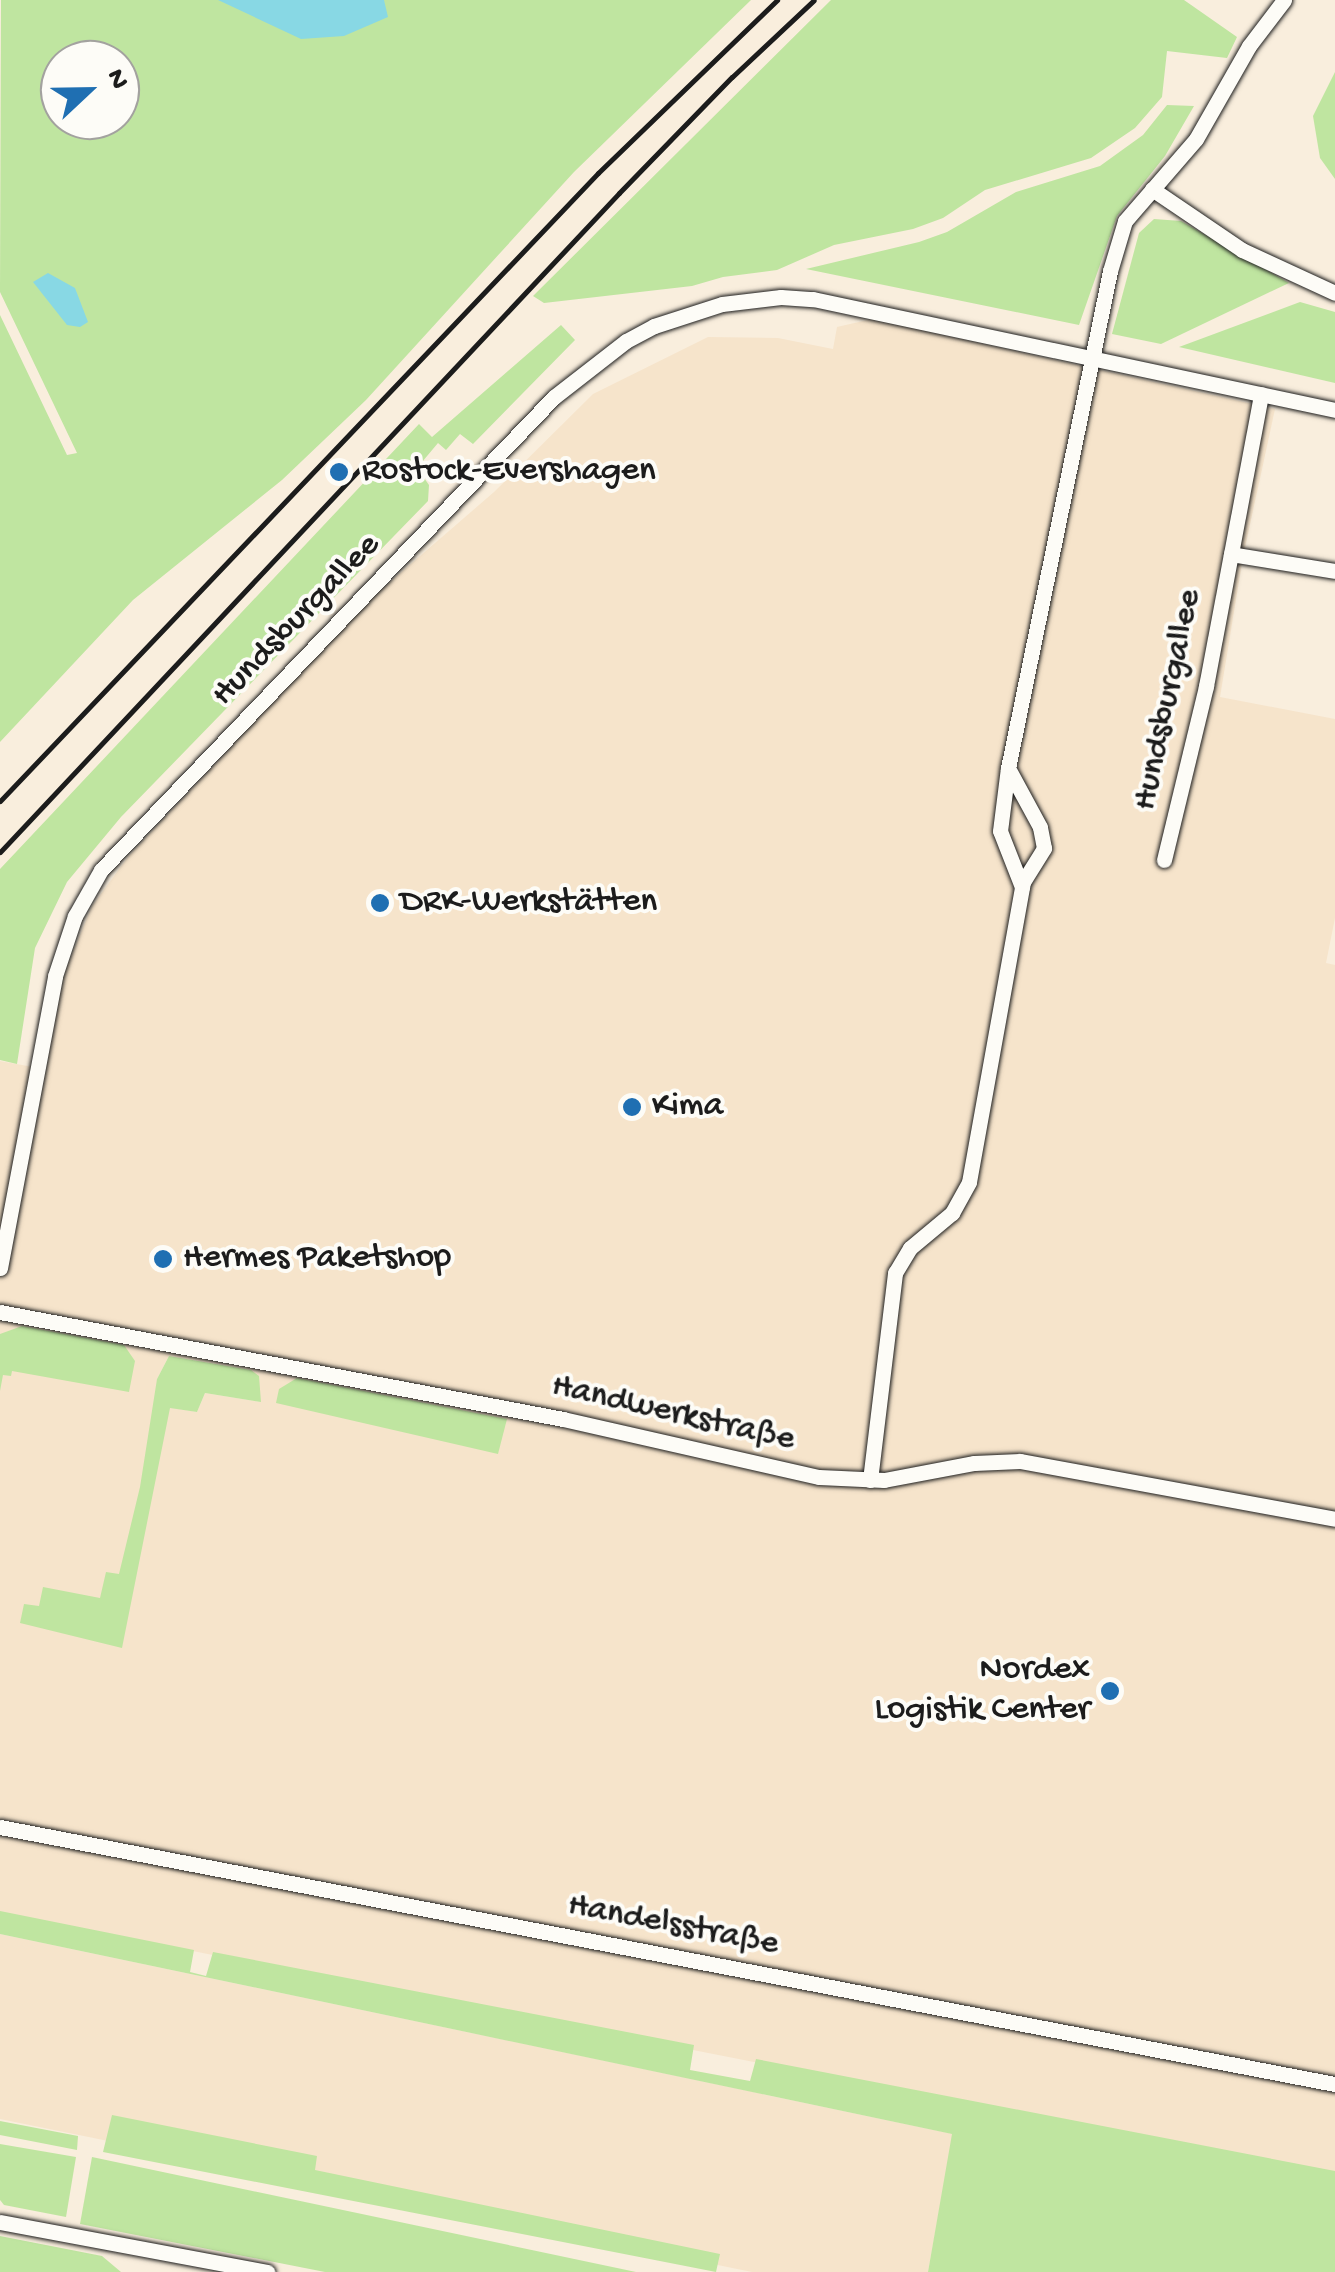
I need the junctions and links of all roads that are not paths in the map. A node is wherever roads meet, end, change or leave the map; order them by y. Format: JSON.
{"nodes":[{"id":1,"x":1284,"y":0,"type":"edge"},
{"id":2,"x":1152,"y":189,"type":"junction"},
{"id":3,"x":1335,"y":293,"type":"edge"},
{"id":4,"x":1089,"y":358,"type":"junction"},
{"id":5,"x":1261,"y":394,"type":"junction"},
{"id":6,"x":1335,"y":410,"type":"edge"},
{"id":7,"x":1231,"y":554,"type":"junction"},
{"id":8,"x":1335,"y":571,"type":"edge"},
{"id":9,"x":1008,"y":768,"type":"junction"},
{"id":10,"x":1164,"y":860,"type":"dead end"},
{"id":11,"x":1022,"y":888,"type":"junction"},
{"id":12,"x":0,"y":1268,"type":"edge"},
{"id":13,"x":0,"y":1312,"type":"edge"},
{"id":14,"x":870,"y":1480,"type":"junction"},
{"id":15,"x":1335,"y":1519,"type":"edge"},
{"id":16,"x":0,"y":1827,"type":"edge"},
{"id":17,"x":1335,"y":2084,"type":"edge"},
{"id":18,"x":0,"y":2222,"type":"edge"},
{"id":19,"x":267,"y":2272,"type":"edge"}],
"edges":[{"from":1,"to":2,"type":"street"},
{"from":2,"to":3,"type":"street"},
{"from":2,"to":4,"type":"street"},
{"from":4,"to":5,"type":"street","name":"Hundsburgallee"},
{"from":4,"to":9,"type":"street"},
{"from":4,"to":12,"type":"street","name":"Hundsburgallee"},
{"from":5,"to":6,"type":"street","name":"Hundsburgallee"},
{"from":5,"to":7,"type":"street","name":"Hundsburgallee"},
{"from":7,"to":8,"type":"street","name":"Hundsburgallee"},
{"from":7,"to":10,"type":"street","name":"Hundsburgallee"},
{"from":9,"to":11,"type":"street"},
{"from":9,"to":11,"type":"street"},
{"from":11,"to":14,"type":"street"},
{"from":13,"to":14,"type":"street","name":"Handwerkstraße"},
{"from":14,"to":15,"type":"street","name":"Handwerkstraße"},
{"from":16,"to":17,"type":"street","name":"Handelsstraße"},
{"from":18,"to":19,"type":"street"}]}
